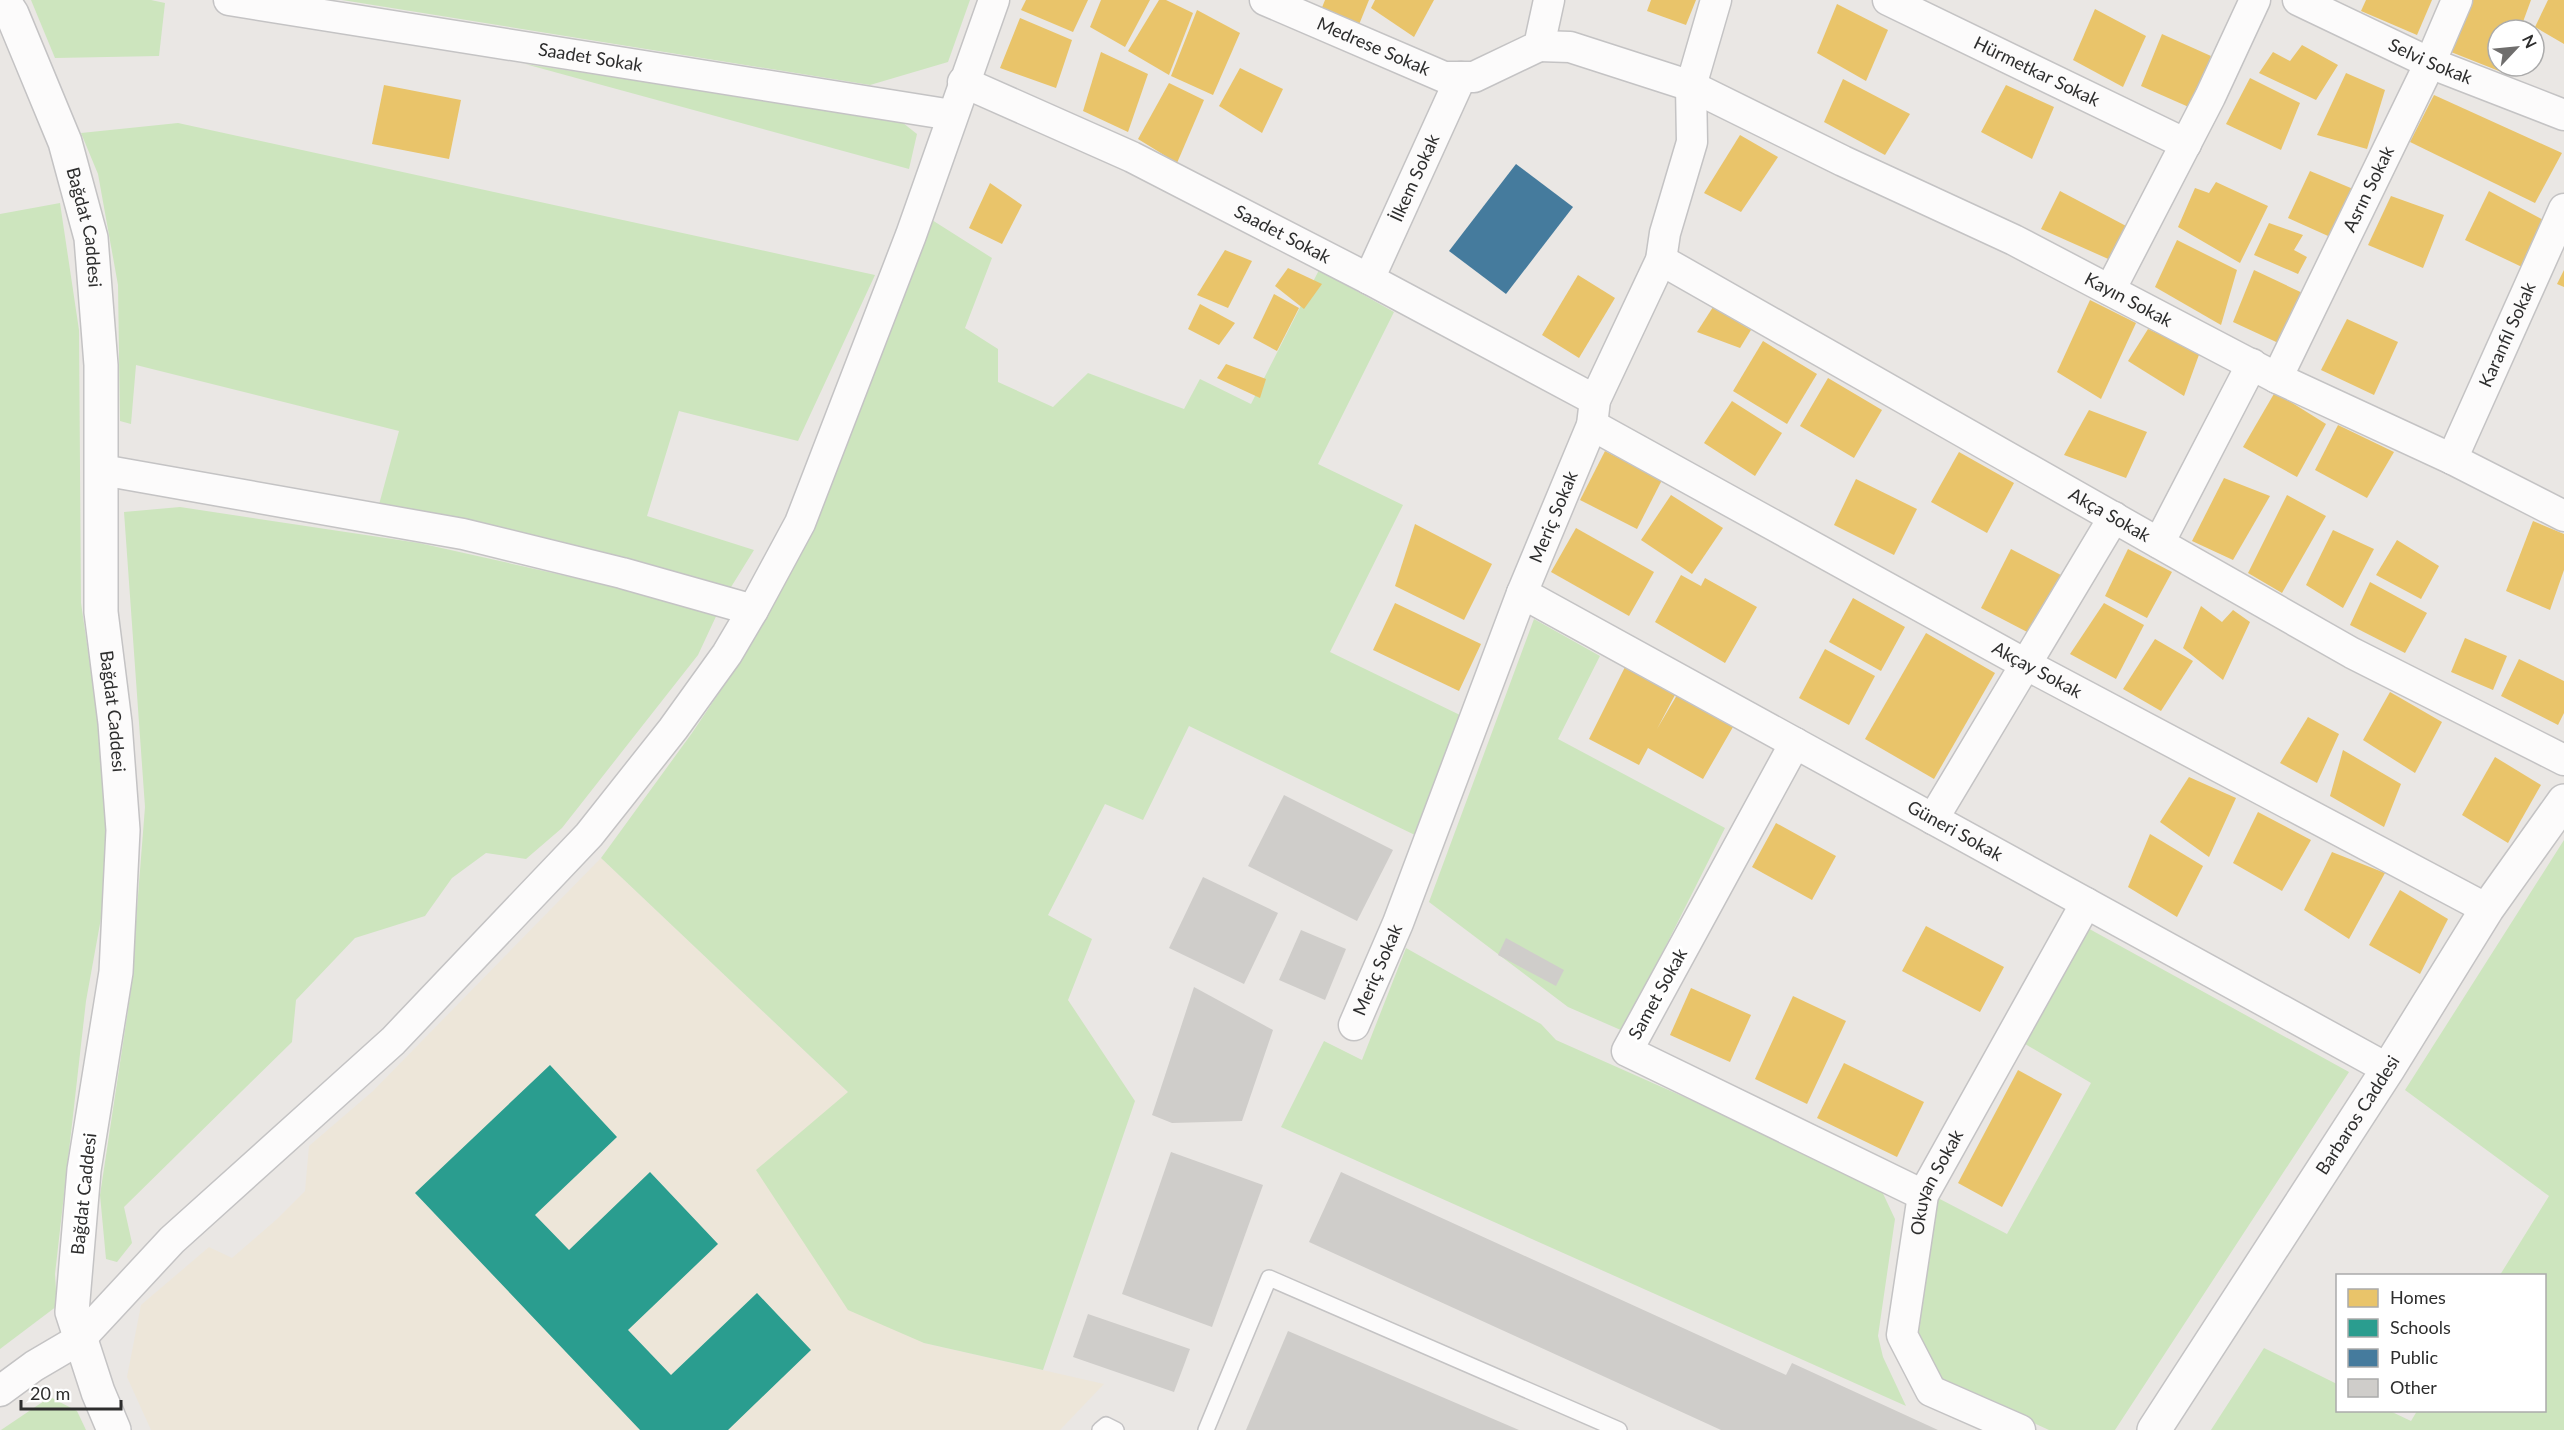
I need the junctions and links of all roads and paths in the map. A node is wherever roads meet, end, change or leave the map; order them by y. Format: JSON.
{"nodes":[{"id":1,"x":3,"y":0,"type":"edge"},
{"id":2,"x":229,"y":0,"type":"edge"},
{"id":3,"x":994,"y":0,"type":"edge"},
{"id":4,"x":1265,"y":0,"type":"edge"},
{"id":5,"x":1549,"y":0,"type":"edge"},
{"id":6,"x":1716,"y":0,"type":"edge"},
{"id":7,"x":1888,"y":0,"type":"edge"},
{"id":8,"x":2254,"y":0,"type":"edge"},
{"id":9,"x":2298,"y":0,"type":"edge"},
{"id":10,"x":2457,"y":0,"type":"edge"},
{"id":11,"x":1539,"y":46,"type":"junction"},
{"id":12,"x":2430,"y":63,"type":"junction"},
{"id":13,"x":1461,"y":77,"type":"junction"},
{"id":14,"x":963,"y":82,"type":"junction"},
{"id":15,"x":1691,"y":86,"type":"junction"},
{"id":16,"x":952,"y":115,"type":"junction"},
{"id":17,"x":2564,"y":115,"type":"edge"},
{"id":18,"x":2186,"y":144,"type":"junction"},
{"id":19,"x":2564,"y":210,"type":"edge"},
{"id":20,"x":1661,"y":260,"type":"junction"},
{"id":21,"x":1369,"y":279,"type":"junction"},
{"id":22,"x":2110,"y":290,"type":"junction"},
{"id":23,"x":2264,"y":371,"type":"junction"},
{"id":24,"x":1593,"y":412,"type":"junction"},
{"id":25,"x":2452,"y":459,"type":"junction"},
{"id":26,"x":102,"y":470,"type":"junction"},
{"id":27,"x":2564,"y":516,"type":"edge"},
{"id":28,"x":2114,"y":517,"type":"junction"},
{"id":29,"x":2159,"y":543,"type":"junction"},
{"id":30,"x":1522,"y":593,"type":"junction"},
{"id":31,"x":753,"y":610,"type":"junction"},
{"id":32,"x":2027,"y":665,"type":"junction"},
{"id":33,"x":1795,"y":743,"type":"junction"},
{"id":34,"x":2564,"y":760,"type":"edge"},
{"id":35,"x":2564,"y":801,"type":"edge"},
{"id":36,"x":1933,"y":819,"type":"junction"},
{"id":37,"x":2086,"y":903,"type":"junction"},
{"id":38,"x":2487,"y":909,"type":"junction"},
{"id":39,"x":1354,"y":1025,"type":"dead end"},
{"id":40,"x":2388,"y":1069,"type":"junction"},
{"id":41,"x":1923,"y":1195,"type":"junction"},
{"id":42,"x":80,"y":1339,"type":"junction"},
{"id":43,"x":0,"y":1391,"type":"edge"},
{"id":44,"x":114,"y":1430,"type":"edge"},
{"id":45,"x":1100,"y":1430,"type":"edge"},
{"id":46,"x":1116,"y":1430,"type":"edge"},
{"id":47,"x":1206,"y":1430,"type":"edge"},
{"id":48,"x":1619,"y":1430,"type":"edge"},
{"id":49,"x":2020,"y":1430,"type":"edge"},
{"id":50,"x":2154,"y":1430,"type":"edge"}],
"edges":[{"from":1,"to":26,"type":"street","name":"Bağdat Caddesi"},
{"from":2,"to":16,"type":"street","name":"Saadet Sokak"},
{"from":3,"to":14,"type":"street"},
{"from":4,"to":13,"type":"street","name":"Medrese Sokak"},
{"from":5,"to":11,"type":"street"},
{"from":6,"to":15,"type":"street","name":"Meriç Sokak"},
{"from":7,"to":18,"type":"street","name":"Hürmetkar Sokak"},
{"from":8,"to":18,"type":"street"},
{"from":9,"to":12,"type":"street","name":"Selvi Sokak"},
{"from":10,"to":12,"type":"street","name":"Asrın Sokak"},
{"from":11,"to":13,"type":"street","name":"Medrese Sokak"},
{"from":11,"to":15,"type":"street","name":"Kayın Sokak"},
{"from":12,"to":17,"type":"street","name":"Selvi Sokak"},
{"from":12,"to":23,"type":"street","name":"Asrın Sokak"},
{"from":13,"to":21,"type":"street","name":"İlkem Sokak"},
{"from":14,"to":16,"type":"street"},
{"from":14,"to":21,"type":"street","name":"Saadet Sokak"},
{"from":15,"to":20,"type":"street","name":"Meriç Sokak"},
{"from":15,"to":22,"type":"street","name":"Kayın Sokak"},
{"from":16,"to":31,"type":"street"},
{"from":18,"to":22,"type":"street"},
{"from":19,"to":25,"type":"street","name":"Karanfil Sokak"},
{"from":20,"to":24,"type":"street","name":"Meriç Sokak"},
{"from":20,"to":28,"type":"street","name":"Akça Sokak"},
{"from":21,"to":24,"type":"street","name":"Saadet Sokak"},
{"from":22,"to":23,"type":"street","name":"Kayın Sokak"},
{"from":23,"to":25,"type":"street","name":"Kayın Sokak"},
{"from":23,"to":29,"type":"street","name":"Asrın Sokak"},
{"from":24,"to":30,"type":"street","name":"Meriç Sokak"},
{"from":24,"to":32,"type":"street","name":"Akçay Sokak"},
{"from":25,"to":27,"type":"street","name":"Kayın Sokak"},
{"from":26,"to":31,"type":"street"},
{"from":26,"to":42,"type":"street","name":"Bağdat Caddesi"},
{"from":28,"to":29,"type":"street","name":"Akça Sokak"},
{"from":28,"to":32,"type":"street"},
{"from":29,"to":34,"type":"street","name":"Akça Sokak"},
{"from":30,"to":33,"type":"street","name":"Güneri Sokak"},
{"from":30,"to":39,"type":"street","name":"Meriç Sokak"},
{"from":31,"to":42,"type":"street"},
{"from":32,"to":36,"type":"street"},
{"from":32,"to":38,"type":"street","name":"Akçay Sokak"},
{"from":33,"to":36,"type":"street","name":"Güneri Sokak"},
{"from":33,"to":41,"type":"street","name":"Samet Sokak"},
{"from":35,"to":38,"type":"street","name":"Barbaros Caddesi"},
{"from":36,"to":37,"type":"street","name":"Güneri Sokak"},
{"from":37,"to":40,"type":"street","name":"Güneri Sokak"},
{"from":37,"to":41,"type":"street","name":"Okuyan Sokak"},
{"from":38,"to":40,"type":"street","name":"Barbaros Caddesi"},
{"from":40,"to":50,"type":"street","name":"Barbaros Caddesi"},
{"from":41,"to":49,"type":"street","name":"Okuyan Sokak"},
{"from":42,"to":43,"type":"street"},
{"from":42,"to":44,"type":"street","name":"Bağdat Caddesi"},
{"from":45,"to":46,"type":"lane"},
{"from":47,"to":48,"type":"lane"}]}
